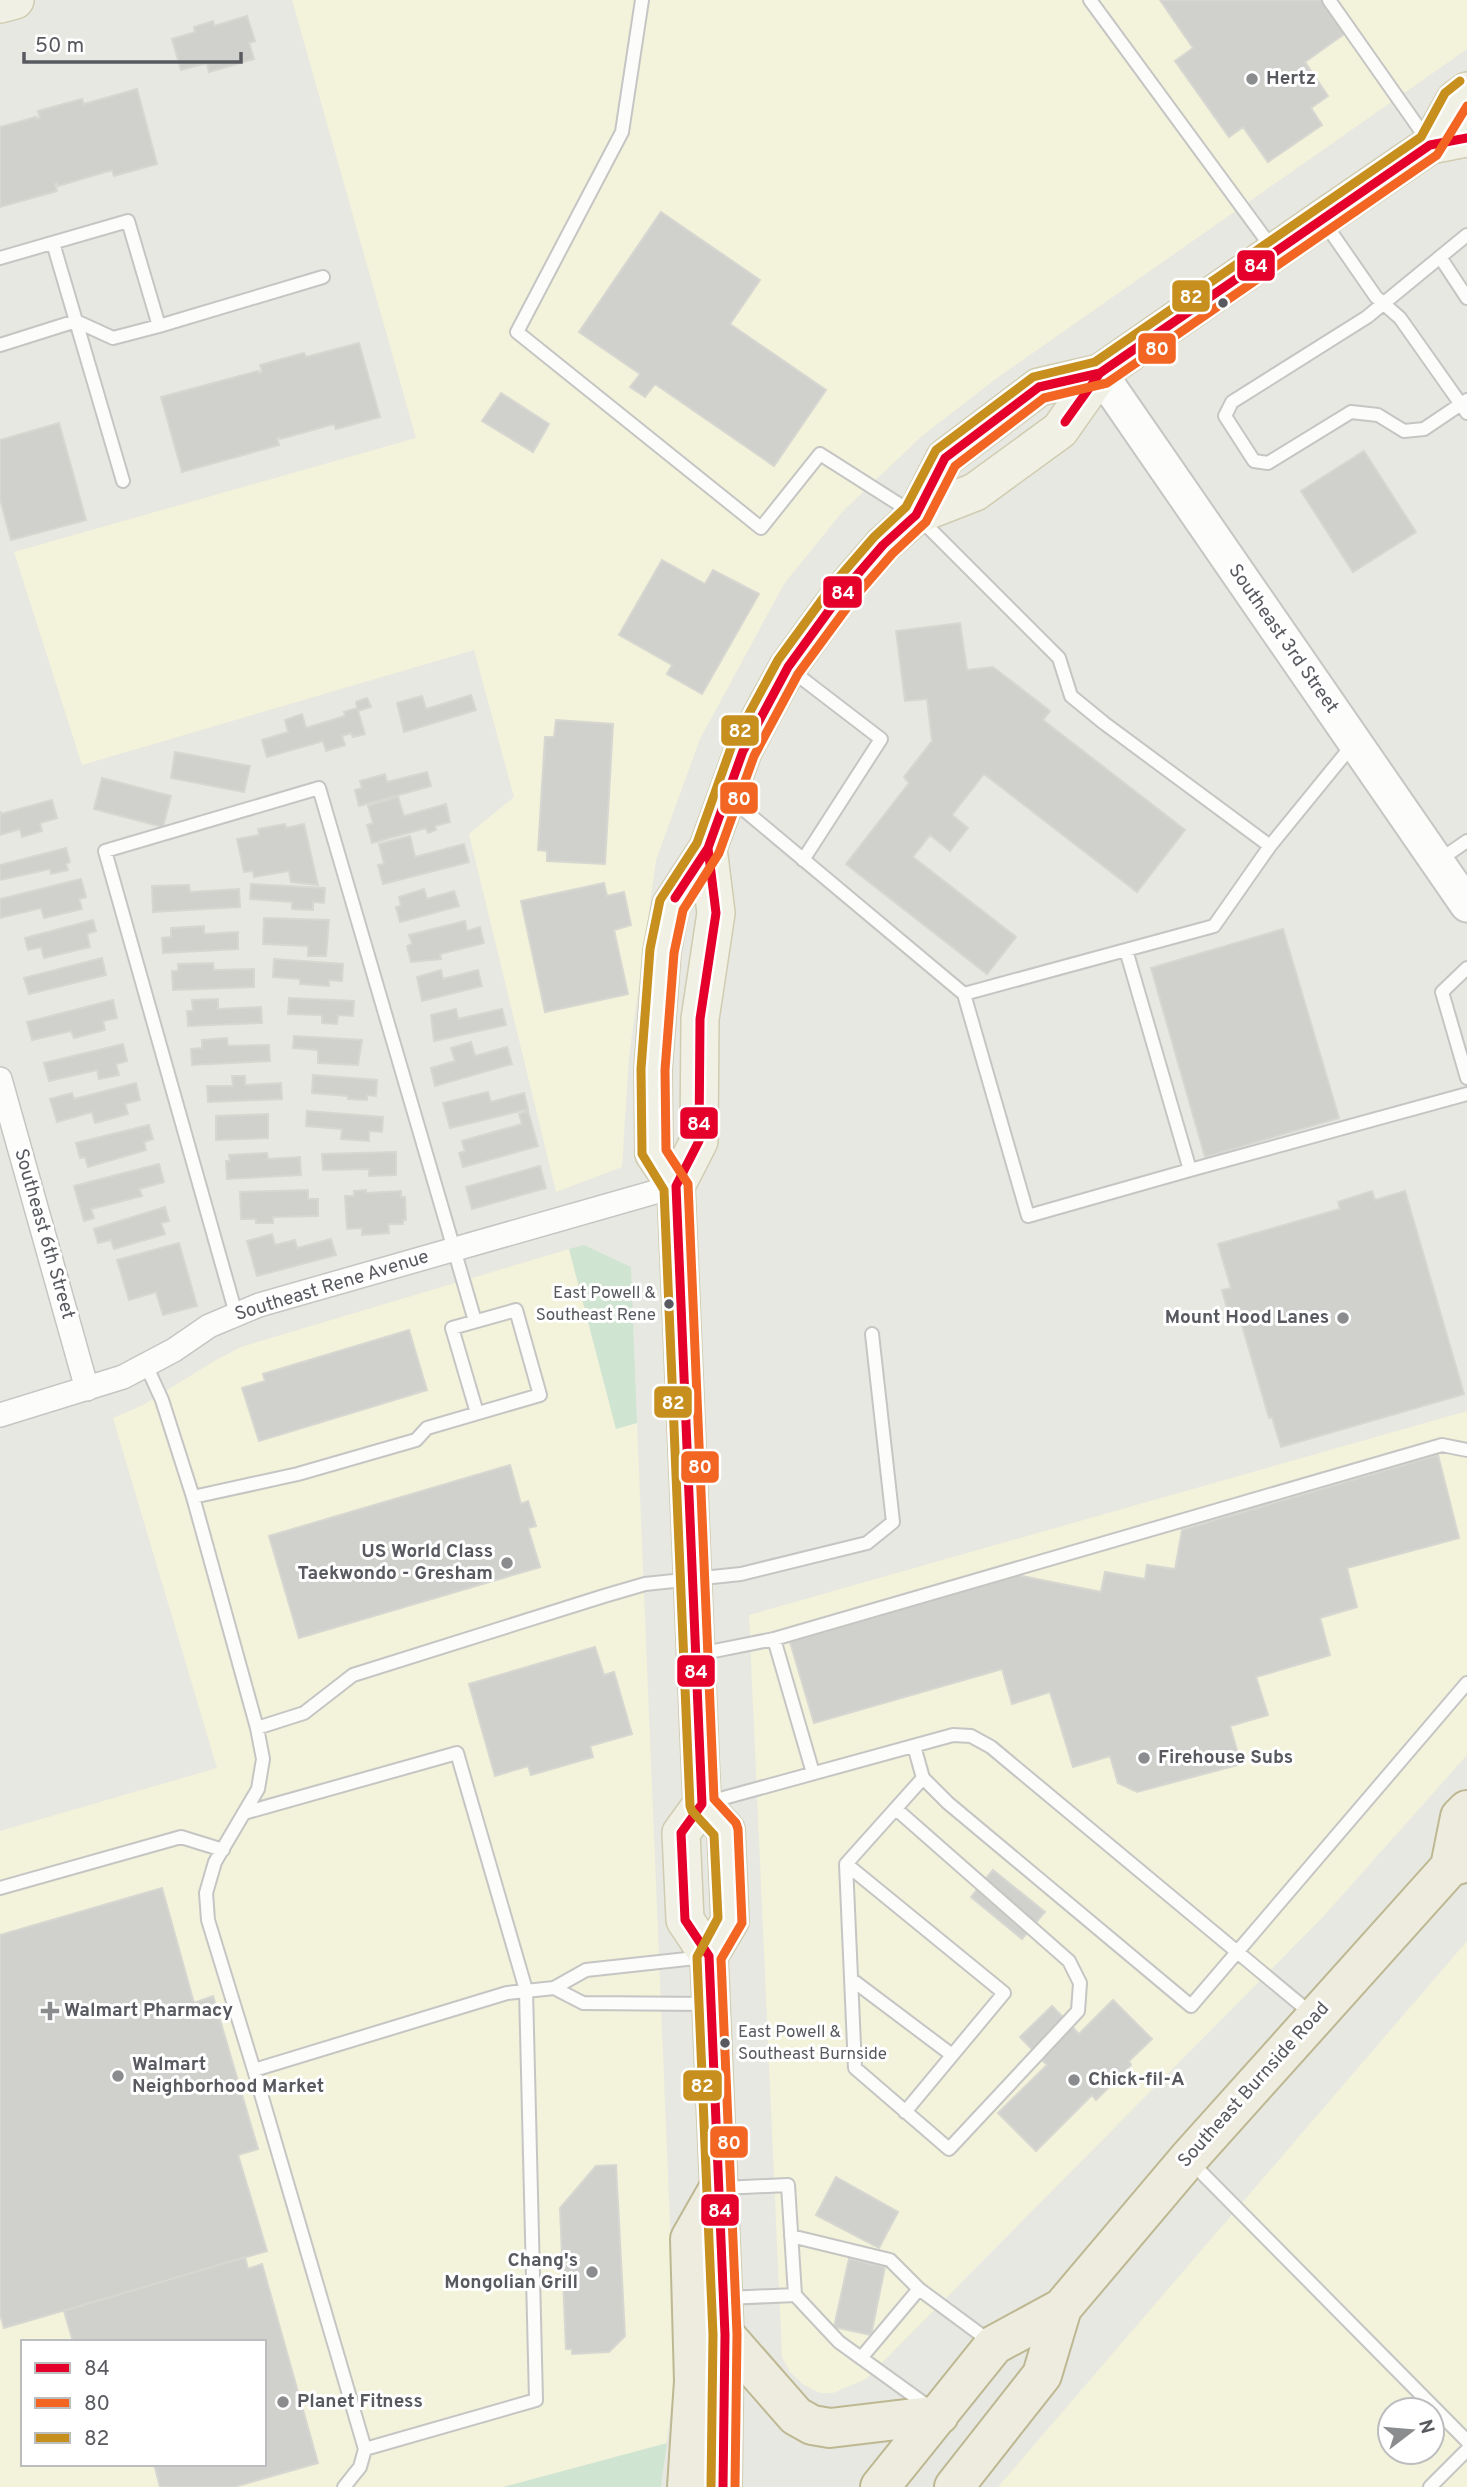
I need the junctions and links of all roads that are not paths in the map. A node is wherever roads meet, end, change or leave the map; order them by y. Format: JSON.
{"nodes":[{"id":1,"x":15,"y":0,"type":"edge"},
{"id":2,"x":642,"y":0,"type":"edge"},
{"id":3,"x":1090,"y":0,"type":"edge"},
{"id":4,"x":1329,"y":0,"type":"edge"},
{"id":5,"x":0,"y":4,"type":"edge"},
{"id":6,"x":1467,"y":91,"type":"edge"},
{"id":7,"x":1467,"y":138,"type":"edge"},
{"id":8,"x":1430,"y":145,"type":"junction"},
{"id":9,"x":1322,"y":219,"type":"junction"},
{"id":10,"x":1467,"y":235,"type":"edge"},
{"id":11,"x":53,"y":243,"type":"junction"},
{"id":12,"x":1275,"y":251,"type":"junction"},
{"id":13,"x":1440,"y":257,"type":"junction"},
{"id":14,"x":0,"y":258,"type":"edge"},
{"id":15,"x":323,"y":277,"type":"dead end"},
{"id":16,"x":1467,"y":298,"type":"edge"},
{"id":17,"x":1382,"y":302,"type":"junction"},
{"id":18,"x":76,"y":321,"type":"junction"},
{"id":19,"x":159,"y":326,"type":"junction"},
{"id":20,"x":0,"y":345,"type":"edge"},
{"id":21,"x":1100,"y":373,"type":"junction"},
{"id":22,"x":1465,"y":406,"type":"edge"},
{"id":23,"x":123,"y":481,"type":"dead end"},
{"id":24,"x":916,"y":515,"type":"junction"},
{"id":25,"x":788,"y":667,"type":"junction"},
{"id":26,"x":1355,"y":743,"type":"junction"},
{"id":27,"x":726,"y":795,"type":"junction"},
{"id":28,"x":1467,"y":841,"type":"edge"},
{"id":29,"x":1270,"y":846,"type":"junction"},
{"id":30,"x":803,"y":860,"type":"junction"},
{"id":31,"x":1437,"y":862,"type":"junction"},
{"id":32,"x":1467,"y":905,"type":"edge"},
{"id":33,"x":1126,"y":950,"type":"junction"},
{"id":34,"x":1467,"y":968,"type":"edge"},
{"id":35,"x":964,"y":995,"type":"junction"},
{"id":36,"x":1467,"y":1078,"type":"edge"},
{"id":37,"x":1,"y":1083,"type":"edge"},
{"id":38,"x":1467,"y":1094,"type":"edge"},
{"id":39,"x":1190,"y":1170,"type":"junction"},
{"id":40,"x":676,"y":1186,"type":"junction"},
{"id":41,"x":454,"y":1249,"type":"junction"},
{"id":42,"x":236,"y":1314,"type":"junction"},
{"id":43,"x":475,"y":1321,"type":"junction"},
{"id":44,"x":872,"y":1334,"type":"dead end"},
{"id":45,"x":146,"y":1365,"type":"junction"},
{"id":46,"x":88,"y":1389,"type":"junction"},
{"id":47,"x":477,"y":1413,"type":"junction"},
{"id":48,"x":0,"y":1415,"type":"edge"},
{"id":49,"x":1467,"y":1450,"type":"edge"},
{"id":50,"x":193,"y":1497,"type":"junction"},
{"id":51,"x":692,"y":1580,"type":"junction"},
{"id":52,"x":774,"y":1639,"type":"junction"},
{"id":53,"x":695,"y":1655,"type":"junction"},
{"id":54,"x":1467,"y":1684,"type":"edge"},
{"id":55,"x":257,"y":1728,"type":"junction"},
{"id":56,"x":914,"y":1746,"type":"junction"},
{"id":57,"x":813,"y":1773,"type":"junction"},
{"id":58,"x":923,"y":1778,"type":"junction"},
{"id":59,"x":702,"y":1804,"type":"junction"},
{"id":60,"x":896,"y":1809,"type":"junction"},
{"id":61,"x":1467,"y":1810,"type":"edge"},
{"id":62,"x":244,"y":1813,"type":"junction"},
{"id":63,"x":223,"y":1850,"type":"junction"},
{"id":64,"x":846,"y":1864,"type":"junction"},
{"id":65,"x":1459,"y":1864,"type":"edge"},
{"id":66,"x":0,"y":1888,"type":"edge"},
{"id":67,"x":1238,"y":1951,"type":"junction"},
{"id":68,"x":709,"y":1956,"type":"junction"},
{"id":69,"x":851,"y":1979,"type":"junction"},
{"id":70,"x":554,"y":1988,"type":"junction"},
{"id":71,"x":526,"y":1990,"type":"junction"},
{"id":72,"x":711,"y":2004,"type":"junction"},
{"id":73,"x":1315,"y":2017,"type":"junction"},
{"id":74,"x":952,"y":2055,"type":"junction"},
{"id":75,"x":254,"y":2070,"type":"junction"},
{"id":76,"x":905,"y":2112,"type":"junction"},
{"id":77,"x":1188,"y":2159,"type":"junction"},
{"id":78,"x":719,"y":2188,"type":"junction"},
{"id":79,"x":791,"y":2236,"type":"junction"},
{"id":80,"x":919,"y":2289,"type":"junction"},
{"id":81,"x":795,"y":2295,"type":"junction"},
{"id":82,"x":1062,"y":2308,"type":"junction"},
{"id":83,"x":713,"y":2311,"type":"junction"},
{"id":84,"x":995,"y":2345,"type":"junction"},
{"id":85,"x":861,"y":2358,"type":"junction"},
{"id":86,"x":939,"y":2415,"type":"junction"},
{"id":87,"x":1467,"y":2441,"type":"edge"},
{"id":88,"x":365,"y":2449,"type":"junction"},
{"id":89,"x":1467,"y":2450,"type":"edge"},
{"id":90,"x":344,"y":2487,"type":"edge"},
{"id":91,"x":687,"y":2487,"type":"edge"},
{"id":92,"x":723,"y":2487,"type":"edge"},
{"id":93,"x":880,"y":2487,"type":"edge"},
{"id":94,"x":954,"y":2487,"type":"edge"},
{"id":95,"x":1430,"y":2487,"type":"edge"}],
"edges":[{"from":1,"to":5,"type":"main road"},
{"from":2,"to":24,"type":"lane"},
{"from":3,"to":12,"type":"lane"},
{"from":4,"to":8,"type":"lane"},
{"from":6,"to":8,"type":"main road"},
{"from":7,"to":8,"type":"main road"},
{"from":8,"to":9,"type":"main road"},
{"from":9,"to":12,"type":"main road"},
{"from":9,"to":17,"type":"lane"},
{"from":10,"to":13,"type":"lane"},
{"from":11,"to":14,"type":"lane"},
{"from":11,"to":18,"type":"lane"},
{"from":11,"to":19,"type":"lane"},
{"from":12,"to":21,"type":"main road"},
{"from":13,"to":16,"type":"lane"},
{"from":13,"to":17,"type":"lane"},
{"from":15,"to":19,"type":"lane"},
{"from":17,"to":22,"type":"lane"},
{"from":17,"to":22,"type":"lane"},
{"from":18,"to":19,"type":"lane"},
{"from":18,"to":20,"type":"lane"},
{"from":18,"to":23,"type":"lane"},
{"from":21,"to":24,"type":"main road"},
{"from":21,"to":26,"type":"street","name":"Southeast 3rd Street"},
{"from":24,"to":25,"type":"main road"},
{"from":24,"to":29,"type":"lane"},
{"from":25,"to":27,"type":"main road"},
{"from":25,"to":30,"type":"lane"},
{"from":26,"to":29,"type":"lane"},
{"from":26,"to":31,"type":"street","name":"Southeast 3rd Street"},
{"from":27,"to":30,"type":"lane"},
{"from":27,"to":40,"type":"main road"},
{"from":28,"to":31,"type":"lane"},
{"from":29,"to":33,"type":"lane"},
{"from":30,"to":35,"type":"lane"},
{"from":31,"to":32,"type":"street","name":"Southeast 3rd Street"},
{"from":33,"to":35,"type":"lane"},
{"from":33,"to":39,"type":"lane"},
{"from":34,"to":36,"type":"lane"},
{"from":35,"to":39,"type":"lane"},
{"from":37,"to":46,"type":"street","name":"Southeast 6th Street"},
{"from":38,"to":39,"type":"lane"},
{"from":40,"to":41,"type":"street","name":"Southeast Rene Avenue"},
{"from":40,"to":51,"type":"main road"},
{"from":41,"to":42,"type":"street","name":"Southeast Rene Avenue"},
{"from":41,"to":42,"type":"lane"},
{"from":41,"to":43,"type":"lane"},
{"from":42,"to":45,"type":"street","name":"Southeast Rene Avenue"},
{"from":43,"to":47,"type":"lane"},
{"from":43,"to":47,"type":"lane"},
{"from":44,"to":51,"type":"lane"},
{"from":45,"to":46,"type":"street","name":"Southeast Rene Avenue"},
{"from":45,"to":50,"type":"lane"},
{"from":46,"to":48,"type":"street","name":"Southeast Rene Avenue"},
{"from":47,"to":50,"type":"lane"},
{"from":49,"to":52,"type":"lane"},
{"from":50,"to":55,"type":"lane"},
{"from":51,"to":53,"type":"main road"},
{"from":51,"to":55,"type":"lane"},
{"from":52,"to":53,"type":"lane"},
{"from":52,"to":57,"type":"lane"},
{"from":53,"to":59,"type":"main road"},
{"from":54,"to":67,"type":"lane"},
{"from":55,"to":62,"type":"lane"},
{"from":56,"to":57,"type":"lane"},
{"from":56,"to":58,"type":"lane"},
{"from":56,"to":67,"type":"lane"},
{"from":57,"to":59,"type":"lane"},
{"from":58,"to":60,"type":"lane"},
{"from":58,"to":67,"type":"lane"},
{"from":59,"to":68,"type":"main road"},
{"from":60,"to":64,"type":"lane"},
{"from":60,"to":76,"type":"lane"},
{"from":61,"to":65,"type":"highway","name":"Southeast Burnside Road"},
{"from":62,"to":63,"type":"lane"},
{"from":62,"to":71,"type":"lane"},
{"from":63,"to":66,"type":"lane"},
{"from":63,"to":75,"type":"lane"},
{"from":64,"to":69,"type":"lane"},
{"from":64,"to":74,"type":"lane"},
{"from":65,"to":73,"type":"highway","name":"Southeast Burnside Road"},
{"from":67,"to":73,"type":"lane"},
{"from":68,"to":70,"type":"lane"},
{"from":68,"to":72,"type":"main road"},
{"from":69,"to":74,"type":"lane"},
{"from":69,"to":76,"type":"lane"},
{"from":70,"to":71,"type":"lane"},
{"from":70,"to":72,"type":"lane"},
{"from":71,"to":75,"type":"lane"},
{"from":71,"to":88,"type":"lane"},
{"from":72,"to":78,"type":"main road"},
{"from":73,"to":77,"type":"highway","name":"Southeast Burnside Road"},
{"from":74,"to":76,"type":"lane"},
{"from":75,"to":88,"type":"lane"},
{"from":77,"to":82,"type":"highway","name":"Southeast Burnside Road"},
{"from":77,"to":87,"type":"lane"},
{"from":78,"to":79,"type":"lane"},
{"from":78,"to":83,"type":"highway"},
{"from":79,"to":80,"type":"lane"},
{"from":79,"to":81,"type":"lane"},
{"from":80,"to":84,"type":"lane"},
{"from":80,"to":85,"type":"lane"},
{"from":81,"to":83,"type":"lane"},
{"from":81,"to":85,"type":"lane"},
{"from":82,"to":84,"type":"highway","name":"Southeast Burnside Road"},
{"from":82,"to":94,"type":"highway","name":"Southeast Burnside Road"},
{"from":83,"to":86,"type":"highway"},
{"from":83,"to":91,"type":"highway"},
{"from":83,"to":92,"type":"main road"},
{"from":84,"to":86,"type":"highway","name":"Southeast Burnside Road"},
{"from":85,"to":86,"type":"lane"},
{"from":86,"to":93,"type":"highway","name":"Southeast Burnside Road"},
{"from":88,"to":90,"type":"lane"},
{"from":89,"to":95,"type":"lane"}]}
